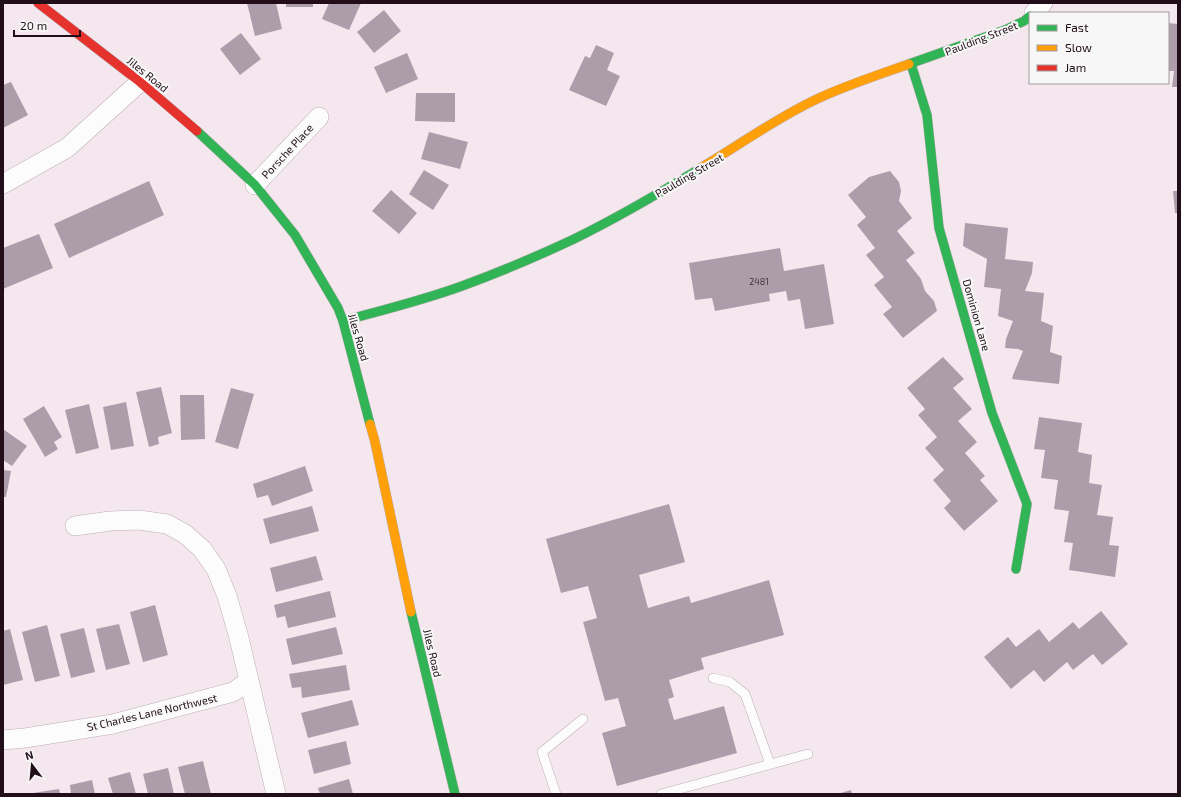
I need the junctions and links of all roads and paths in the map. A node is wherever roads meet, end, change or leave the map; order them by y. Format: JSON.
{"nodes":[{"id":1,"x":38,"y":3,"type":"edge"},
{"id":2,"x":1043,"y":3,"type":"edge"},
{"id":3,"x":1035,"y":12,"type":"edge"},
{"id":4,"x":1029,"y":17,"type":"edge"},
{"id":5,"x":911,"y":64,"type":"junction"},
{"id":6,"x":140,"y":82,"type":"junction"},
{"id":7,"x":319,"y":117,"type":"dead end"},
{"id":8,"x":3,"y":184,"type":"edge"},
{"id":9,"x":255,"y":185,"type":"junction"},
{"id":10,"x":343,"y":321,"type":"junction"},
{"id":11,"x":75,"y":526,"type":"dead end"},
{"id":12,"x":1016,"y":569,"type":"dead end"},
{"id":13,"x":713,"y":678,"type":"dead end"},
{"id":14,"x":249,"y":681,"type":"junction"},
{"id":15,"x":583,"y":719,"type":"dead end"},
{"id":16,"x":3,"y":740,"type":"edge"},
{"id":17,"x":808,"y":754,"type":"dead end"},
{"id":18,"x":770,"y":764,"type":"junction"},
{"id":19,"x":276,"y":794,"type":"edge"},
{"id":20,"x":455,"y":794,"type":"edge"},
{"id":21,"x":556,"y":794,"type":"edge"},
{"id":22,"x":661,"y":794,"type":"edge"}],
"edges":[{"from":1,"to":6,"type":"street","name":"Jiles Road"},
{"from":2,"to":3,"type":"street"},
{"from":4,"to":5,"type":"street","name":"Paulding Street"},
{"from":5,"to":10,"type":"street","name":"Paulding Street"},
{"from":5,"to":12,"type":"street","name":"Dominion Lane"},
{"from":6,"to":8,"type":"street"},
{"from":6,"to":9,"type":"street","name":"Jiles Road"},
{"from":7,"to":9,"type":"street","name":"Porsche Place"},
{"from":9,"to":10,"type":"street","name":"Jiles Road"},
{"from":10,"to":20,"type":"street","name":"Jiles Road"},
{"from":11,"to":14,"type":"street"},
{"from":13,"to":18,"type":"lane"},
{"from":14,"to":16,"type":"street","name":"St Charles Lane Northwest"},
{"from":14,"to":19,"type":"street"},
{"from":15,"to":21,"type":"lane"},
{"from":17,"to":18,"type":"lane"},
{"from":18,"to":22,"type":"lane"}]}
